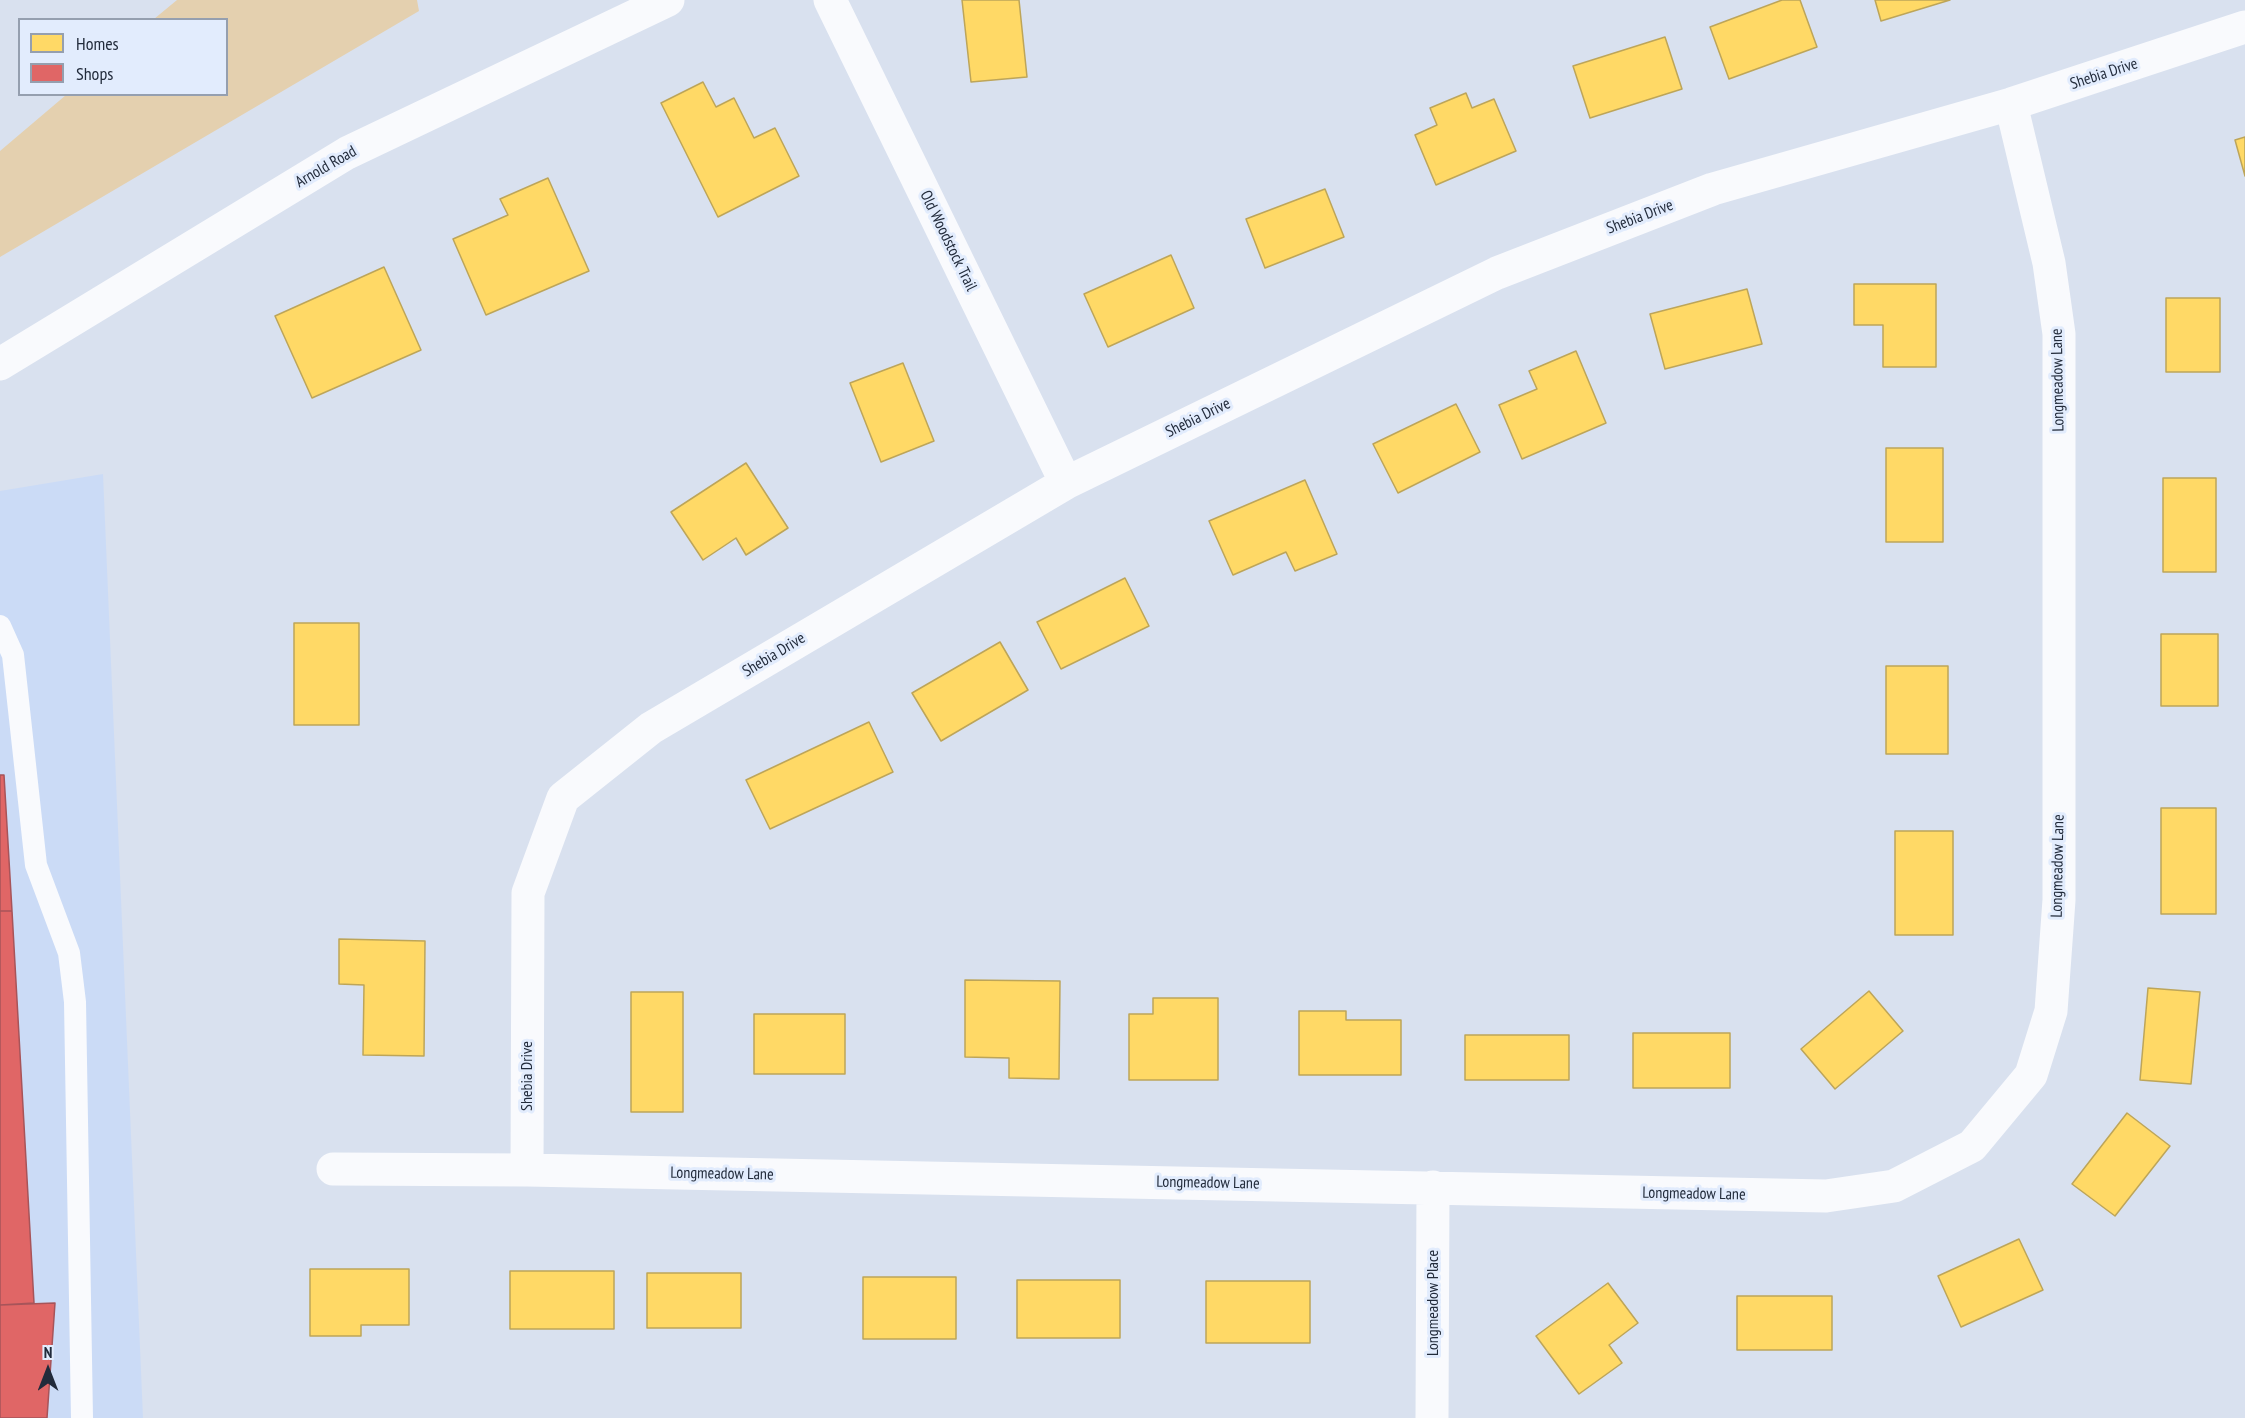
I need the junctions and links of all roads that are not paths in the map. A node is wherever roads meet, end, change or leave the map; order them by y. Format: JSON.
{"nodes":[{"id":1,"x":668,"y":0,"type":"edge"},
{"id":2,"x":830,"y":0,"type":"edge"},
{"id":3,"x":2245,"y":27,"type":"edge"},
{"id":4,"x":2011,"y":104,"type":"junction"},
{"id":5,"x":0,"y":364,"type":"edge"},
{"id":6,"x":1066,"y":483,"type":"junction"},
{"id":7,"x":0,"y":626,"type":"edge"},
{"id":8,"x":333,"y":1169,"type":"dead end"},
{"id":9,"x":527,"y":1170,"type":"junction"},
{"id":10,"x":1433,"y":1187,"type":"junction"},
{"id":11,"x":82,"y":1418,"type":"edge"},
{"id":12,"x":1432,"y":1418,"type":"edge"}],
"edges":[{"from":1,"to":5,"type":"street","name":"Arnold Road"},
{"from":2,"to":6,"type":"street","name":"Old Woodstock Trail"},
{"from":3,"to":4,"type":"street","name":"Shebia Drive"},
{"from":4,"to":6,"type":"street","name":"Shebia Drive"},
{"from":4,"to":10,"type":"street","name":"Longmeadow Lane"},
{"from":6,"to":9,"type":"street","name":"Shebia Drive"},
{"from":7,"to":11,"type":"lane"},
{"from":8,"to":9,"type":"street","name":"Longmeadow Lane"},
{"from":9,"to":10,"type":"street","name":"Longmeadow Lane"},
{"from":10,"to":12,"type":"street","name":"Longmeadow Place"}]}
